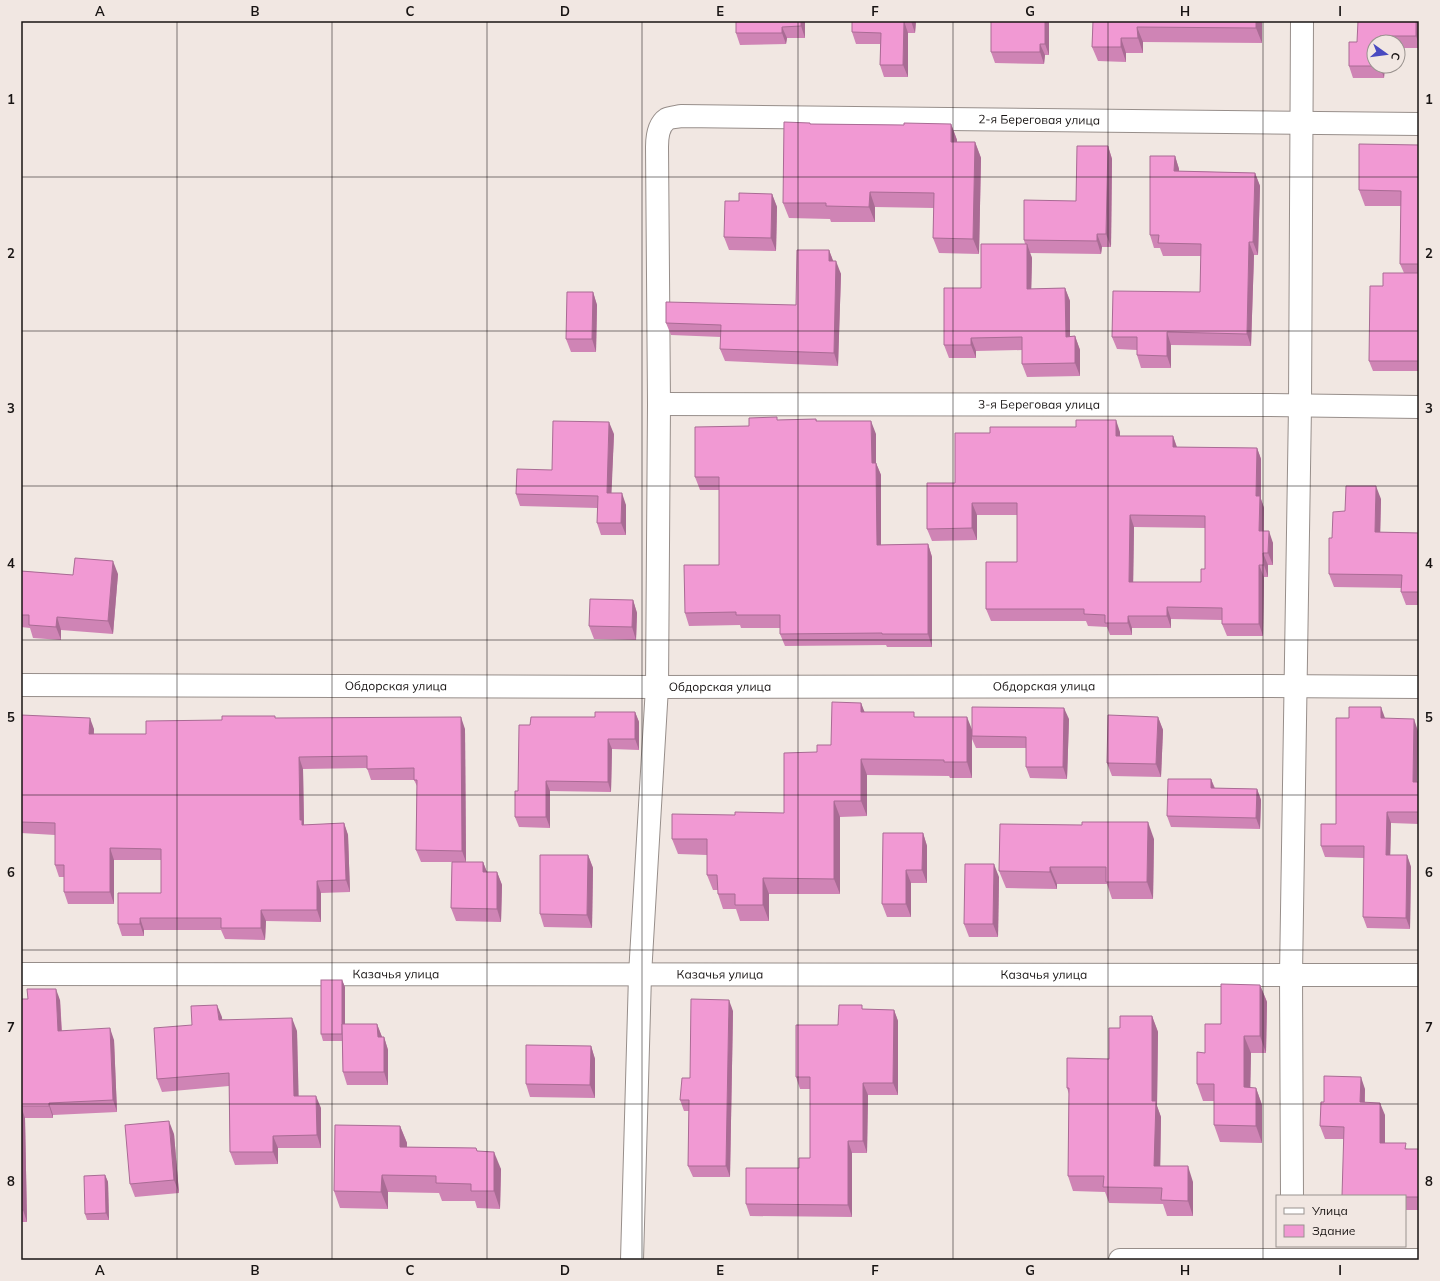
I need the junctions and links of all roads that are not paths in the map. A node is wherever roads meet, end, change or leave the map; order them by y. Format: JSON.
{"nodes":[{"id":1,"x":1302,"y":21,"type":"edge"},
{"id":2,"x":1301,"y":123,"type":"junction"},
{"id":3,"x":1419,"y":124,"type":"edge"},
{"id":4,"x":659,"y":404,"type":"junction"},
{"id":5,"x":1300,"y":406,"type":"junction"},
{"id":6,"x":1419,"y":407,"type":"edge"},
{"id":7,"x":21,"y":685,"type":"edge"},
{"id":8,"x":1295,"y":686,"type":"junction"},
{"id":9,"x":657,"y":687,"type":"junction"},
{"id":10,"x":1419,"y":687,"type":"edge"},
{"id":11,"x":21,"y":974,"type":"edge"},
{"id":12,"x":1291,"y":974,"type":"junction"},
{"id":13,"x":640,"y":975,"type":"junction"},
{"id":14,"x":1419,"y":975,"type":"edge"},
{"id":15,"x":1292,"y":1195,"type":"edge"},
{"id":16,"x":1292,"y":1255,"type":"edge"},
{"id":17,"x":632,"y":1260,"type":"edge"},
{"id":18,"x":1120,"y":1260,"type":"edge"},
{"id":19,"x":1419,"y":1260,"type":"edge"}],
"edges":[{"from":1,"to":2,"type":"street"},
{"from":2,"to":3,"type":"street","name":"2-я Береговая улица"},
{"from":2,"to":4,"type":"street","name":"2-я Береговая улица"},
{"from":2,"to":5,"type":"street"},
{"from":4,"to":5,"type":"street","name":"3-я Береговая улица"},
{"from":4,"to":9,"type":"street"},
{"from":5,"to":6,"type":"street","name":"3-я Береговая улица"},
{"from":5,"to":8,"type":"street"},
{"from":7,"to":9,"type":"street","name":"Обдорская улица"},
{"from":8,"to":9,"type":"street","name":"Обдорская улица"},
{"from":8,"to":10,"type":"street","name":"Обдорская улица"},
{"from":8,"to":12,"type":"street"},
{"from":9,"to":13,"type":"street"},
{"from":11,"to":13,"type":"street","name":"Казачья улица"},
{"from":12,"to":13,"type":"street","name":"Казачья улица"},
{"from":12,"to":14,"type":"street","name":"Казачья улица"},
{"from":12,"to":15,"type":"street"},
{"from":13,"to":17,"type":"street"},
{"from":16,"to":18,"type":"street"},
{"from":16,"to":19,"type":"street"}]}
